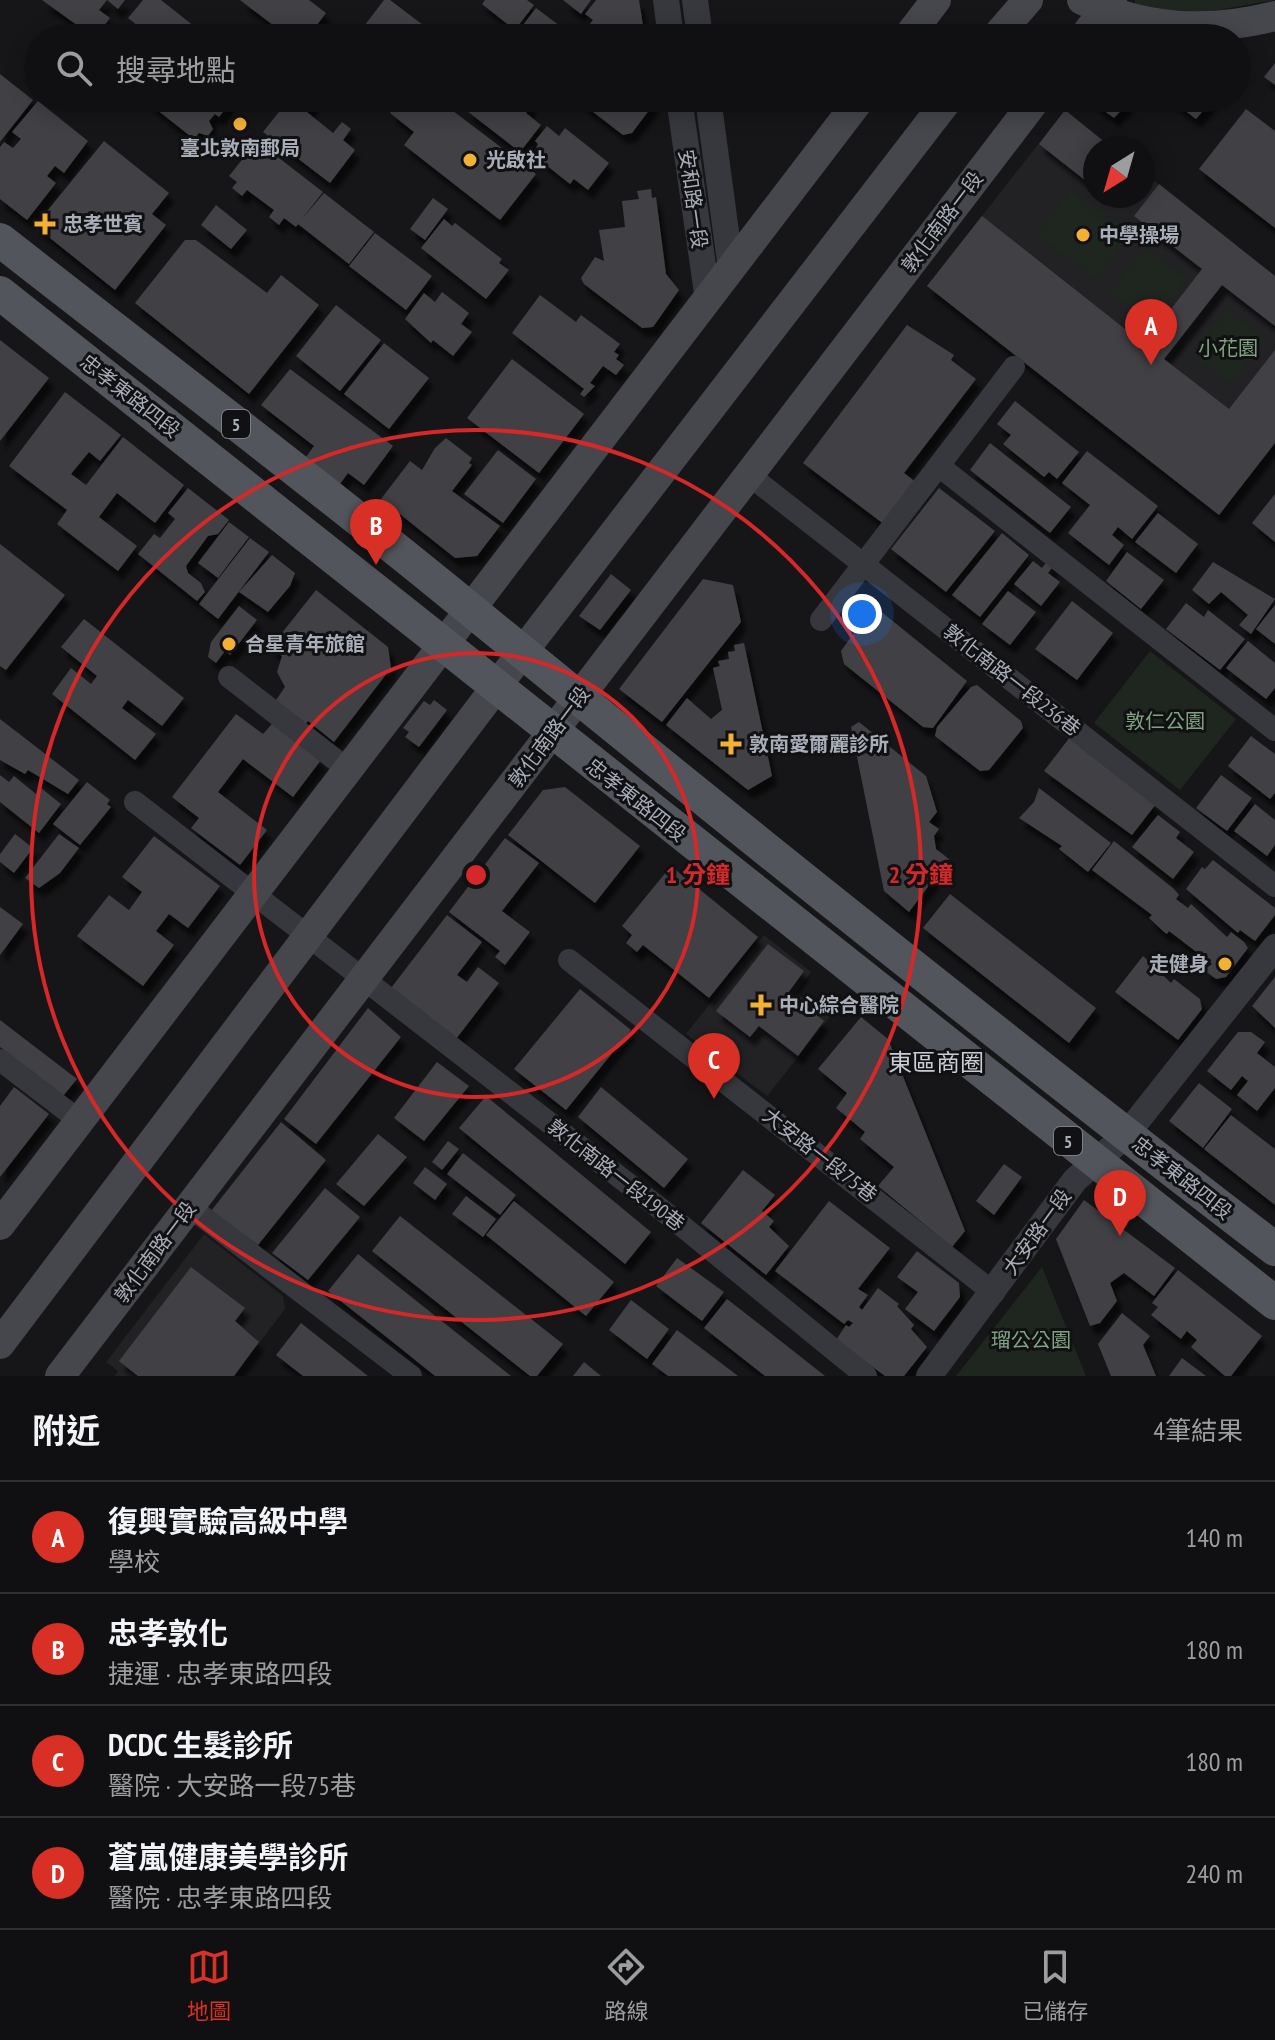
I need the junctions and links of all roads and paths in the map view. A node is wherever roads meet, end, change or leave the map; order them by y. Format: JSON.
{"nodes":[{"id":1,"x":666,"y":0,"type":"edge"},
{"id":2,"x":695,"y":0,"type":"edge"},
{"id":3,"x":936,"y":0,"type":"edge"},
{"id":4,"x":1024,"y":2,"type":"edge"},
{"id":5,"x":1099,"y":3,"type":"edge"},
{"id":6,"x":1275,"y":16,"type":"edge"},
{"id":7,"x":669,"y":24,"type":"edge"},
{"id":8,"x":698,"y":24,"type":"edge"},
{"id":9,"x":918,"y":24,"type":"edge"},
{"id":10,"x":1006,"y":24,"type":"edge"},
{"id":11,"x":1089,"y":24,"type":"edge"},
{"id":12,"x":1153,"y":24,"type":"edge"},
{"id":13,"x":1241,"y":24,"type":"edge"},
{"id":14,"x":681,"y":112,"type":"edge"},
{"id":15,"x":710,"y":112,"type":"edge"},
{"id":16,"x":850,"y":112,"type":"edge"},
{"id":17,"x":938,"y":112,"type":"edge"},
{"id":18,"x":1026,"y":112,"type":"edge"},
{"id":19,"x":0,"y":240,"type":"edge"},
{"id":20,"x":731,"y":269,"type":"junction"},
{"id":21,"x":0,"y":293,"type":"edge"},
{"id":22,"x":708,"y":300,"type":"junction"},
{"id":23,"x":1014,"y":367,"type":"dead end"},
{"id":24,"x":939,"y":466,"type":"junction"},
{"id":25,"x":749,"y":475,"type":"junction"},
{"id":26,"x":863,"y":564,"type":"junction"},
{"id":27,"x":470,"y":612,"type":"junction"},
{"id":28,"x":821,"y":620,"type":"dead end"},
{"id":29,"x":444,"y":646,"type":"junction"},
{"id":30,"x":521,"y":654,"type":"junction"},
{"id":31,"x":229,"y":677,"type":"dead end"},
{"id":32,"x":495,"y":688,"type":"junction"},
{"id":33,"x":578,"y":700,"type":"junction"},
{"id":34,"x":1275,"y":730,"type":"edge"},
{"id":35,"x":552,"y":734,"type":"junction"},
{"id":36,"x":346,"y":768,"type":"junction"},
{"id":37,"x":135,"y":802,"type":"dead end"},
{"id":38,"x":1275,"y":886,"type":"edge"},
{"id":39,"x":252,"y":894,"type":"junction"},
{"id":40,"x":309,"y":938,"type":"junction"},
{"id":41,"x":886,"y":945,"type":"junction"},
{"id":42,"x":1275,"y":947,"type":"edge"},
{"id":43,"x":569,"y":960,"type":"dead end"},
{"id":44,"x":862,"y":978,"type":"junction"},
{"id":45,"x":362,"y":980,"type":"junction"},
{"id":46,"x":0,"y":1060,"type":"edge"},
{"id":47,"x":80,"y":1121,"type":"junction"},
{"id":48,"x":1126,"y":1135,"type":"junction"},
{"id":49,"x":1093,"y":1161,"type":"junction"},
{"id":50,"x":190,"y":1207,"type":"junction"},
{"id":51,"x":0,"y":1225,"type":"edge"},
{"id":52,"x":1275,"y":1249,"type":"edge"},
{"id":53,"x":994,"y":1293,"type":"junction"},
{"id":54,"x":1275,"y":1303,"type":"edge"},
{"id":55,"x":0,"y":1344,"type":"edge"},
{"id":56,"x":60,"y":1376,"type":"edge"},
{"id":57,"x":411,"y":1376,"type":"edge"},
{"id":58,"x":866,"y":1376,"type":"edge"},
{"id":59,"x":929,"y":1376,"type":"edge"}],
"edges":[{"from":1,"to":7,"type":"street"},
{"from":2,"to":8,"type":"street"},
{"from":3,"to":9,"type":"main road"},
{"from":4,"to":10,"type":"main road"},
{"from":5,"to":11,"type":"main road"},
{"from":5,"to":12,"type":"main road"},
{"from":6,"to":13,"type":"main road"},
{"from":14,"to":22,"type":"street","name":"安和路一段"},
{"from":15,"to":20,"type":"street","name":"安和路一段"},
{"from":16,"to":20,"type":"main road"},
{"from":17,"to":30,"type":"main road"},
{"from":18,"to":25,"type":"main road","name":"敦化南路一段"},
{"from":19,"to":27,"type":"main road","name":"忠孝東路四段","number":"5"},
{"from":20,"to":22,"type":"main road"},
{"from":21,"to":29,"type":"main road","name":"忠孝東路四段","number":"5"},
{"from":22,"to":27,"type":"main road"},
{"from":23,"to":24,"type":"street"},
{"from":24,"to":26,"type":"street"},
{"from":24,"to":34,"type":"street"},
{"from":25,"to":26,"type":"street","name":"敦化南路一段236巷"},
{"from":25,"to":33,"type":"main road","name":"敦化南路一段"},
{"from":26,"to":28,"type":"street"},
{"from":26,"to":38,"type":"street","name":"敦化南路一段236巷"},
{"from":27,"to":29,"type":"main road"},
{"from":27,"to":30,"type":"main road","name":"忠孝東路四段","number":"5"},
{"from":29,"to":32,"type":"main road","name":"忠孝東路四段","number":"5"},
{"from":29,"to":36,"type":"main road"},
{"from":30,"to":32,"type":"main road"},
{"from":30,"to":33,"type":"main road","name":"忠孝東路四段","number":"5"},
{"from":31,"to":36,"type":"street"},
{"from":32,"to":35,"type":"main road","name":"忠孝東路四段","number":"5"},
{"from":32,"to":40,"type":"main road"},
{"from":33,"to":35,"type":"main road","name":"敦化南路一段"},
{"from":33,"to":41,"type":"main road","name":"忠孝東路四段","number":"5"},
{"from":35,"to":44,"type":"main road","name":"忠孝東路四段","number":"5"},
{"from":35,"to":45,"type":"main road","name":"敦化南路一段"},
{"from":36,"to":39,"type":"main road"},
{"from":37,"to":39,"type":"street","name":"敦化南路一段190巷"},
{"from":39,"to":40,"type":"street","name":"敦化南路一段190巷"},
{"from":39,"to":47,"type":"main road"},
{"from":40,"to":45,"type":"street","name":"敦化南路一段190巷"},
{"from":40,"to":55,"type":"main road"},
{"from":41,"to":44,"type":"street"},
{"from":41,"to":48,"type":"main road","name":"忠孝東路四段","number":"5"},
{"from":42,"to":48,"type":"street","name":"大安路一段"},
{"from":43,"to":53,"type":"street","name":"大安路一段75巷"},
{"from":44,"to":49,"type":"main road","name":"忠孝東路四段","number":"5"},
{"from":45,"to":50,"type":"main road","name":"敦化南路一段"},
{"from":45,"to":58,"type":"street","name":"敦化南路一段190巷"},
{"from":46,"to":47,"type":"street"},
{"from":47,"to":51,"type":"main road"},
{"from":48,"to":49,"type":"street","name":"大安路一段"},
{"from":48,"to":52,"type":"main road","name":"忠孝東路四段","number":"5"},
{"from":49,"to":53,"type":"street","name":"大安路一段"},
{"from":49,"to":54,"type":"main road","name":"忠孝東路四段","number":"5"},
{"from":50,"to":56,"type":"main road","name":"敦化南路一段"},
{"from":50,"to":57,"type":"street"},
{"from":53,"to":59,"type":"street","name":"大安路一段"}]}
